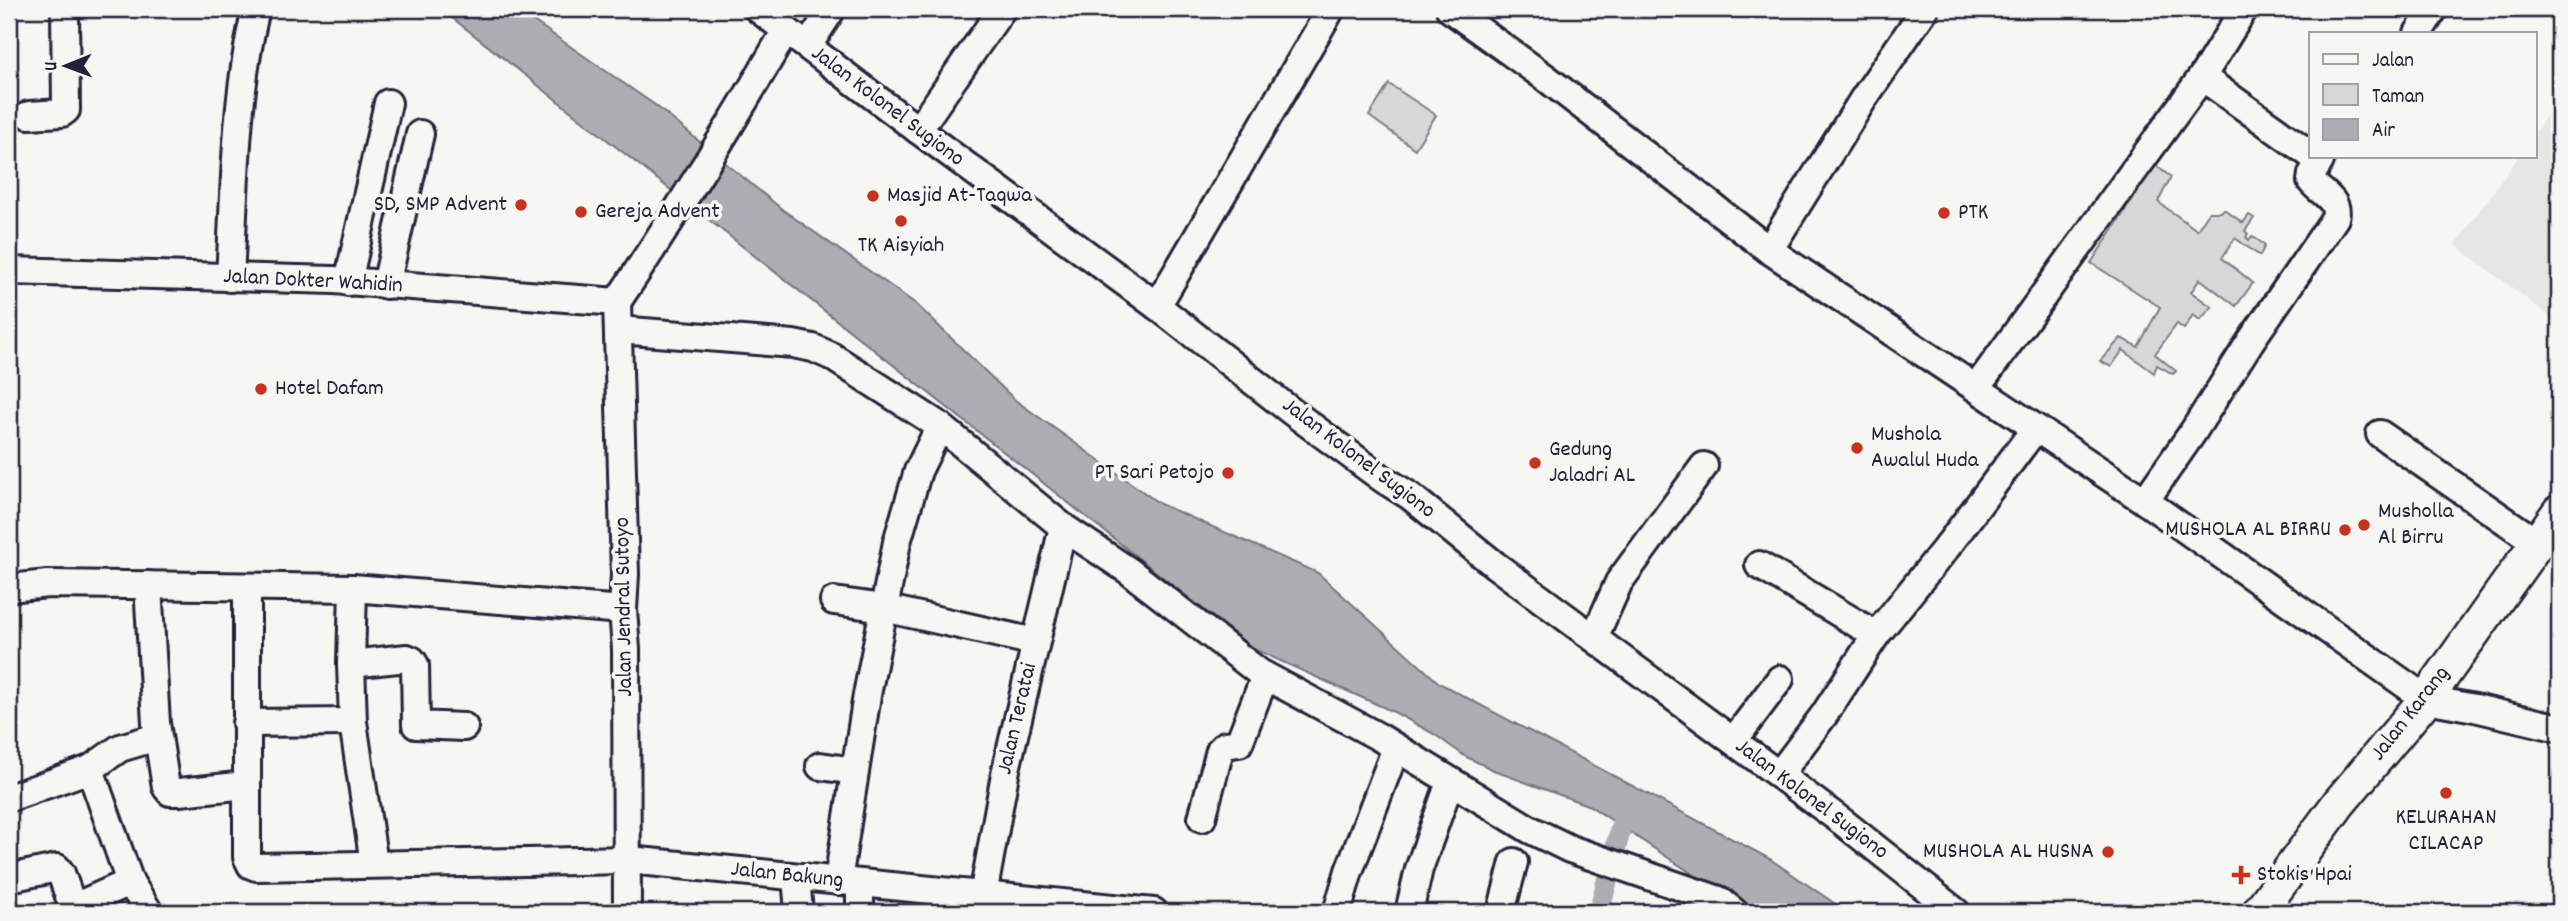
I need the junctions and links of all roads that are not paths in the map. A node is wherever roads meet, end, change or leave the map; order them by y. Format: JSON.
{"nodes":[{"id":1,"x":65,"y":9,"type":"edge"},
{"id":2,"x":256,"y":9,"type":"edge"},
{"id":3,"x":758,"y":9,"type":"edge"},
{"id":4,"x":832,"y":9,"type":"edge"},
{"id":5,"x":1002,"y":9,"type":"edge"},
{"id":6,"x":1331,"y":9,"type":"edge"},
{"id":7,"x":1450,"y":9,"type":"edge"},
{"id":8,"x":1925,"y":9,"type":"edge"},
{"id":9,"x":2244,"y":9,"type":"edge"},
{"id":10,"x":2434,"y":9,"type":"edge"},
{"id":11,"x":786,"y":30,"type":"junction"},
{"id":12,"x":2419,"y":32,"type":"edge"},
{"id":13,"x":808,"y":46,"type":"junction"},
{"id":14,"x":2202,"y":78,"type":"junction"},
{"id":15,"x":388,"y":103,"type":"dead end"},
{"id":16,"x":29,"y":115,"type":"dead end"},
{"id":17,"x":918,"y":131,"type":"junction"},
{"id":18,"x":420,"y":134,"type":"dead end"},
{"id":19,"x":2309,"y":152,"type":"edge"},
{"id":20,"x":2317,"y":158,"type":"edge"},
{"id":21,"x":1769,"y":250,"type":"junction"},
{"id":22,"x":9,"y":271,"type":"edge"},
{"id":23,"x":230,"y":278,"type":"junction"},
{"id":24,"x":348,"y":282,"type":"junction"},
{"id":25,"x":386,"y":285,"type":"junction"},
{"id":26,"x":617,"y":302,"type":"junction"},
{"id":27,"x":1157,"y":306,"type":"junction"},
{"id":28,"x":619,"y":330,"type":"junction"},
{"id":29,"x":1977,"y":387,"type":"junction"},
{"id":30,"x":940,"y":426,"type":"junction"},
{"id":31,"x":2035,"y":429,"type":"junction"},
{"id":32,"x":2380,"y":434,"type":"dead end"},
{"id":33,"x":1704,"y":466,"type":"dead end"},
{"id":34,"x":2145,"y":501,"type":"junction"},
{"id":35,"x":2559,"y":512,"type":"edge"},
{"id":36,"x":1063,"y":527,"type":"junction"},
{"id":37,"x":2536,"y":542,"type":"junction"},
{"id":38,"x":1759,"y":565,"type":"dead end"},
{"id":39,"x":148,"y":585,"type":"junction"},
{"id":40,"x":9,"y":587,"type":"edge"},
{"id":41,"x":247,"y":587,"type":"junction"},
{"id":42,"x":353,"y":588,"type":"junction"},
{"id":43,"x":834,"y":601,"type":"dead end"},
{"id":44,"x":884,"y":608,"type":"junction"},
{"id":45,"x":623,"y":610,"type":"junction"},
{"id":46,"x":1876,"y":635,"type":"junction"},
{"id":47,"x":1594,"y":638,"type":"junction"},
{"id":48,"x":1035,"y":642,"type":"junction"},
{"id":49,"x":351,"y":664,"type":"junction"},
{"id":50,"x":1265,"y":676,"type":"junction"},
{"id":51,"x":1780,"y":680,"type":"dead end"},
{"id":52,"x":2426,"y":699,"type":"junction"},
{"id":53,"x":353,"y":722,"type":"junction"},
{"id":54,"x":246,"y":723,"type":"junction"},
{"id":55,"x":464,"y":727,"type":"dead end"},
{"id":56,"x":2559,"y":729,"type":"edge"},
{"id":57,"x":157,"y":737,"type":"junction"},
{"id":58,"x":1734,"y":740,"type":"junction"},
{"id":59,"x":1396,"y":748,"type":"junction"},
{"id":60,"x":820,"y":766,"type":"dead end"},
{"id":61,"x":90,"y":769,"type":"junction"},
{"id":62,"x":855,"y":771,"type":"junction"},
{"id":63,"x":1779,"y":775,"type":"junction"},
{"id":64,"x":1450,"y":782,"type":"junction"},
{"id":65,"x":247,"y":785,"type":"junction"},
{"id":66,"x":9,"y":798,"type":"edge"},
{"id":67,"x":1202,"y":818,"type":"dead end"},
{"id":68,"x":629,"y":860,"type":"junction"},
{"id":69,"x":1514,"y":862,"type":"dead end"},
{"id":70,"x":374,"y":864,"type":"junction"},
{"id":71,"x":796,"y":877,"type":"junction"},
{"id":72,"x":9,"y":878,"type":"edge"},
{"id":73,"x":130,"y":882,"type":"junction"},
{"id":74,"x":849,"y":882,"type":"junction"},
{"id":75,"x":981,"y":904,"type":"edge"},
{"id":76,"x":149,"y":912,"type":"edge"},
{"id":77,"x":627,"y":912,"type":"edge"},
{"id":78,"x":799,"y":912,"type":"edge"},
{"id":79,"x":860,"y":912,"type":"edge"},
{"id":80,"x":1146,"y":912,"type":"edge"},
{"id":81,"x":1154,"y":912,"type":"edge"},
{"id":82,"x":1337,"y":912,"type":"edge"},
{"id":83,"x":1409,"y":912,"type":"edge"},
{"id":84,"x":1501,"y":912,"type":"edge"},
{"id":85,"x":1734,"y":912,"type":"edge"},
{"id":86,"x":1956,"y":912,"type":"edge"},
{"id":87,"x":2259,"y":912,"type":"edge"}],
"edges":[{"from":1,"to":16,"type":"street"},
{"from":2,"to":23,"type":"street"},
{"from":3,"to":11,"type":"street","name":"Jalan Kolonel Sugiono"},
{"from":4,"to":13,"type":"street"},
{"from":5,"to":17,"type":"street"},
{"from":6,"to":27,"type":"street"},
{"from":7,"to":21,"type":"street"},
{"from":8,"to":21,"type":"street"},
{"from":9,"to":14,"type":"street"},
{"from":10,"to":12,"type":"street"},
{"from":11,"to":13,"type":"street","name":"Jalan Kolonel Sugiono"},
{"from":11,"to":26,"type":"street"},
{"from":13,"to":17,"type":"street","name":"Jalan Kolonel Sugiono"},
{"from":14,"to":19,"type":"street"},
{"from":14,"to":29,"type":"street"},
{"from":15,"to":24,"type":"street"},
{"from":17,"to":27,"type":"street","name":"Jalan Kolonel Sugiono"},
{"from":18,"to":25,"type":"street"},
{"from":20,"to":34,"type":"street"},
{"from":21,"to":29,"type":"street"},
{"from":22,"to":23,"type":"street","name":"Jalan Dokter Wahidin"},
{"from":23,"to":24,"type":"street","name":"Jalan Dokter Wahidin"},
{"from":24,"to":25,"type":"street","name":"Jalan Dokter Wahidin"},
{"from":25,"to":26,"type":"street","name":"Jalan Dokter Wahidin"},
{"from":26,"to":28,"type":"street","name":"Jalan Jendral Sutoyo"},
{"from":27,"to":47,"type":"street","name":"Jalan Kolonel Sugiono"},
{"from":28,"to":30,"type":"street"},
{"from":28,"to":45,"type":"street","name":"Jalan Jendral Sutoyo"},
{"from":29,"to":31,"type":"street"},
{"from":30,"to":36,"type":"street"},
{"from":30,"to":44,"type":"street"},
{"from":31,"to":34,"type":"street"},
{"from":31,"to":46,"type":"street"},
{"from":32,"to":37,"type":"street"},
{"from":33,"to":47,"type":"street"},
{"from":34,"to":52,"type":"street"},
{"from":35,"to":37,"type":"main road","name":"Jalan Karang"},
{"from":36,"to":48,"type":"street","name":"Jalan Teratai"},
{"from":36,"to":50,"type":"street"},
{"from":37,"to":52,"type":"main road","name":"Jalan Karang"},
{"from":38,"to":46,"type":"street"},
{"from":39,"to":40,"type":"street"},
{"from":39,"to":41,"type":"street"},
{"from":39,"to":57,"type":"street"},
{"from":41,"to":42,"type":"street"},
{"from":41,"to":54,"type":"street"},
{"from":42,"to":45,"type":"street"},
{"from":42,"to":49,"type":"street"},
{"from":43,"to":44,"type":"street"},
{"from":44,"to":48,"type":"street"},
{"from":44,"to":62,"type":"street"},
{"from":45,"to":68,"type":"street","name":"Jalan Jendral Sutoyo"},
{"from":46,"to":63,"type":"street"},
{"from":47,"to":58,"type":"street","name":"Jalan Kolonel Sugiono"},
{"from":48,"to":75,"type":"street","name":"Jalan Teratai"},
{"from":49,"to":53,"type":"street"},
{"from":49,"to":55,"type":"street"},
{"from":50,"to":59,"type":"street"},
{"from":50,"to":67,"type":"street"},
{"from":51,"to":58,"type":"street"},
{"from":52,"to":56,"type":"street"},
{"from":52,"to":87,"type":"main road","name":"Jalan Karang"},
{"from":53,"to":54,"type":"street"},
{"from":53,"to":70,"type":"street"},
{"from":54,"to":65,"type":"street"},
{"from":57,"to":61,"type":"street"},
{"from":57,"to":65,"type":"street"},
{"from":58,"to":63,"type":"street","name":"Jalan Kolonel Sugiono"},
{"from":59,"to":64,"type":"street"},
{"from":59,"to":82,"type":"street"},
{"from":60,"to":62,"type":"street"},
{"from":61,"to":66,"type":"street"},
{"from":61,"to":73,"type":"street"},
{"from":62,"to":74,"type":"street"},
{"from":63,"to":86,"type":"street","name":"Jalan Kolonel Sugiono"},
{"from":64,"to":83,"type":"street"},
{"from":64,"to":85,"type":"street"},
{"from":65,"to":70,"type":"street","name":"Jalan Bakung"},
{"from":68,"to":70,"type":"street","name":"Jalan Bakung"},
{"from":68,"to":71,"type":"street","name":"Jalan Bakung"},
{"from":68,"to":77,"type":"street","name":"Jalan Jendral Sutoyo"},
{"from":69,"to":84,"type":"street"},
{"from":71,"to":74,"type":"street","name":"Jalan Bakung"},
{"from":71,"to":78,"type":"street"},
{"from":72,"to":73,"type":"street"},
{"from":73,"to":76,"type":"street"},
{"from":74,"to":75,"type":"street","name":"Jalan Bakung"},
{"from":74,"to":79,"type":"street"},
{"from":75,"to":80,"type":"street","name":"Jalan Bakung"},
{"from":80,"to":81,"type":"street","name":"Jalan Bakung"}]}
